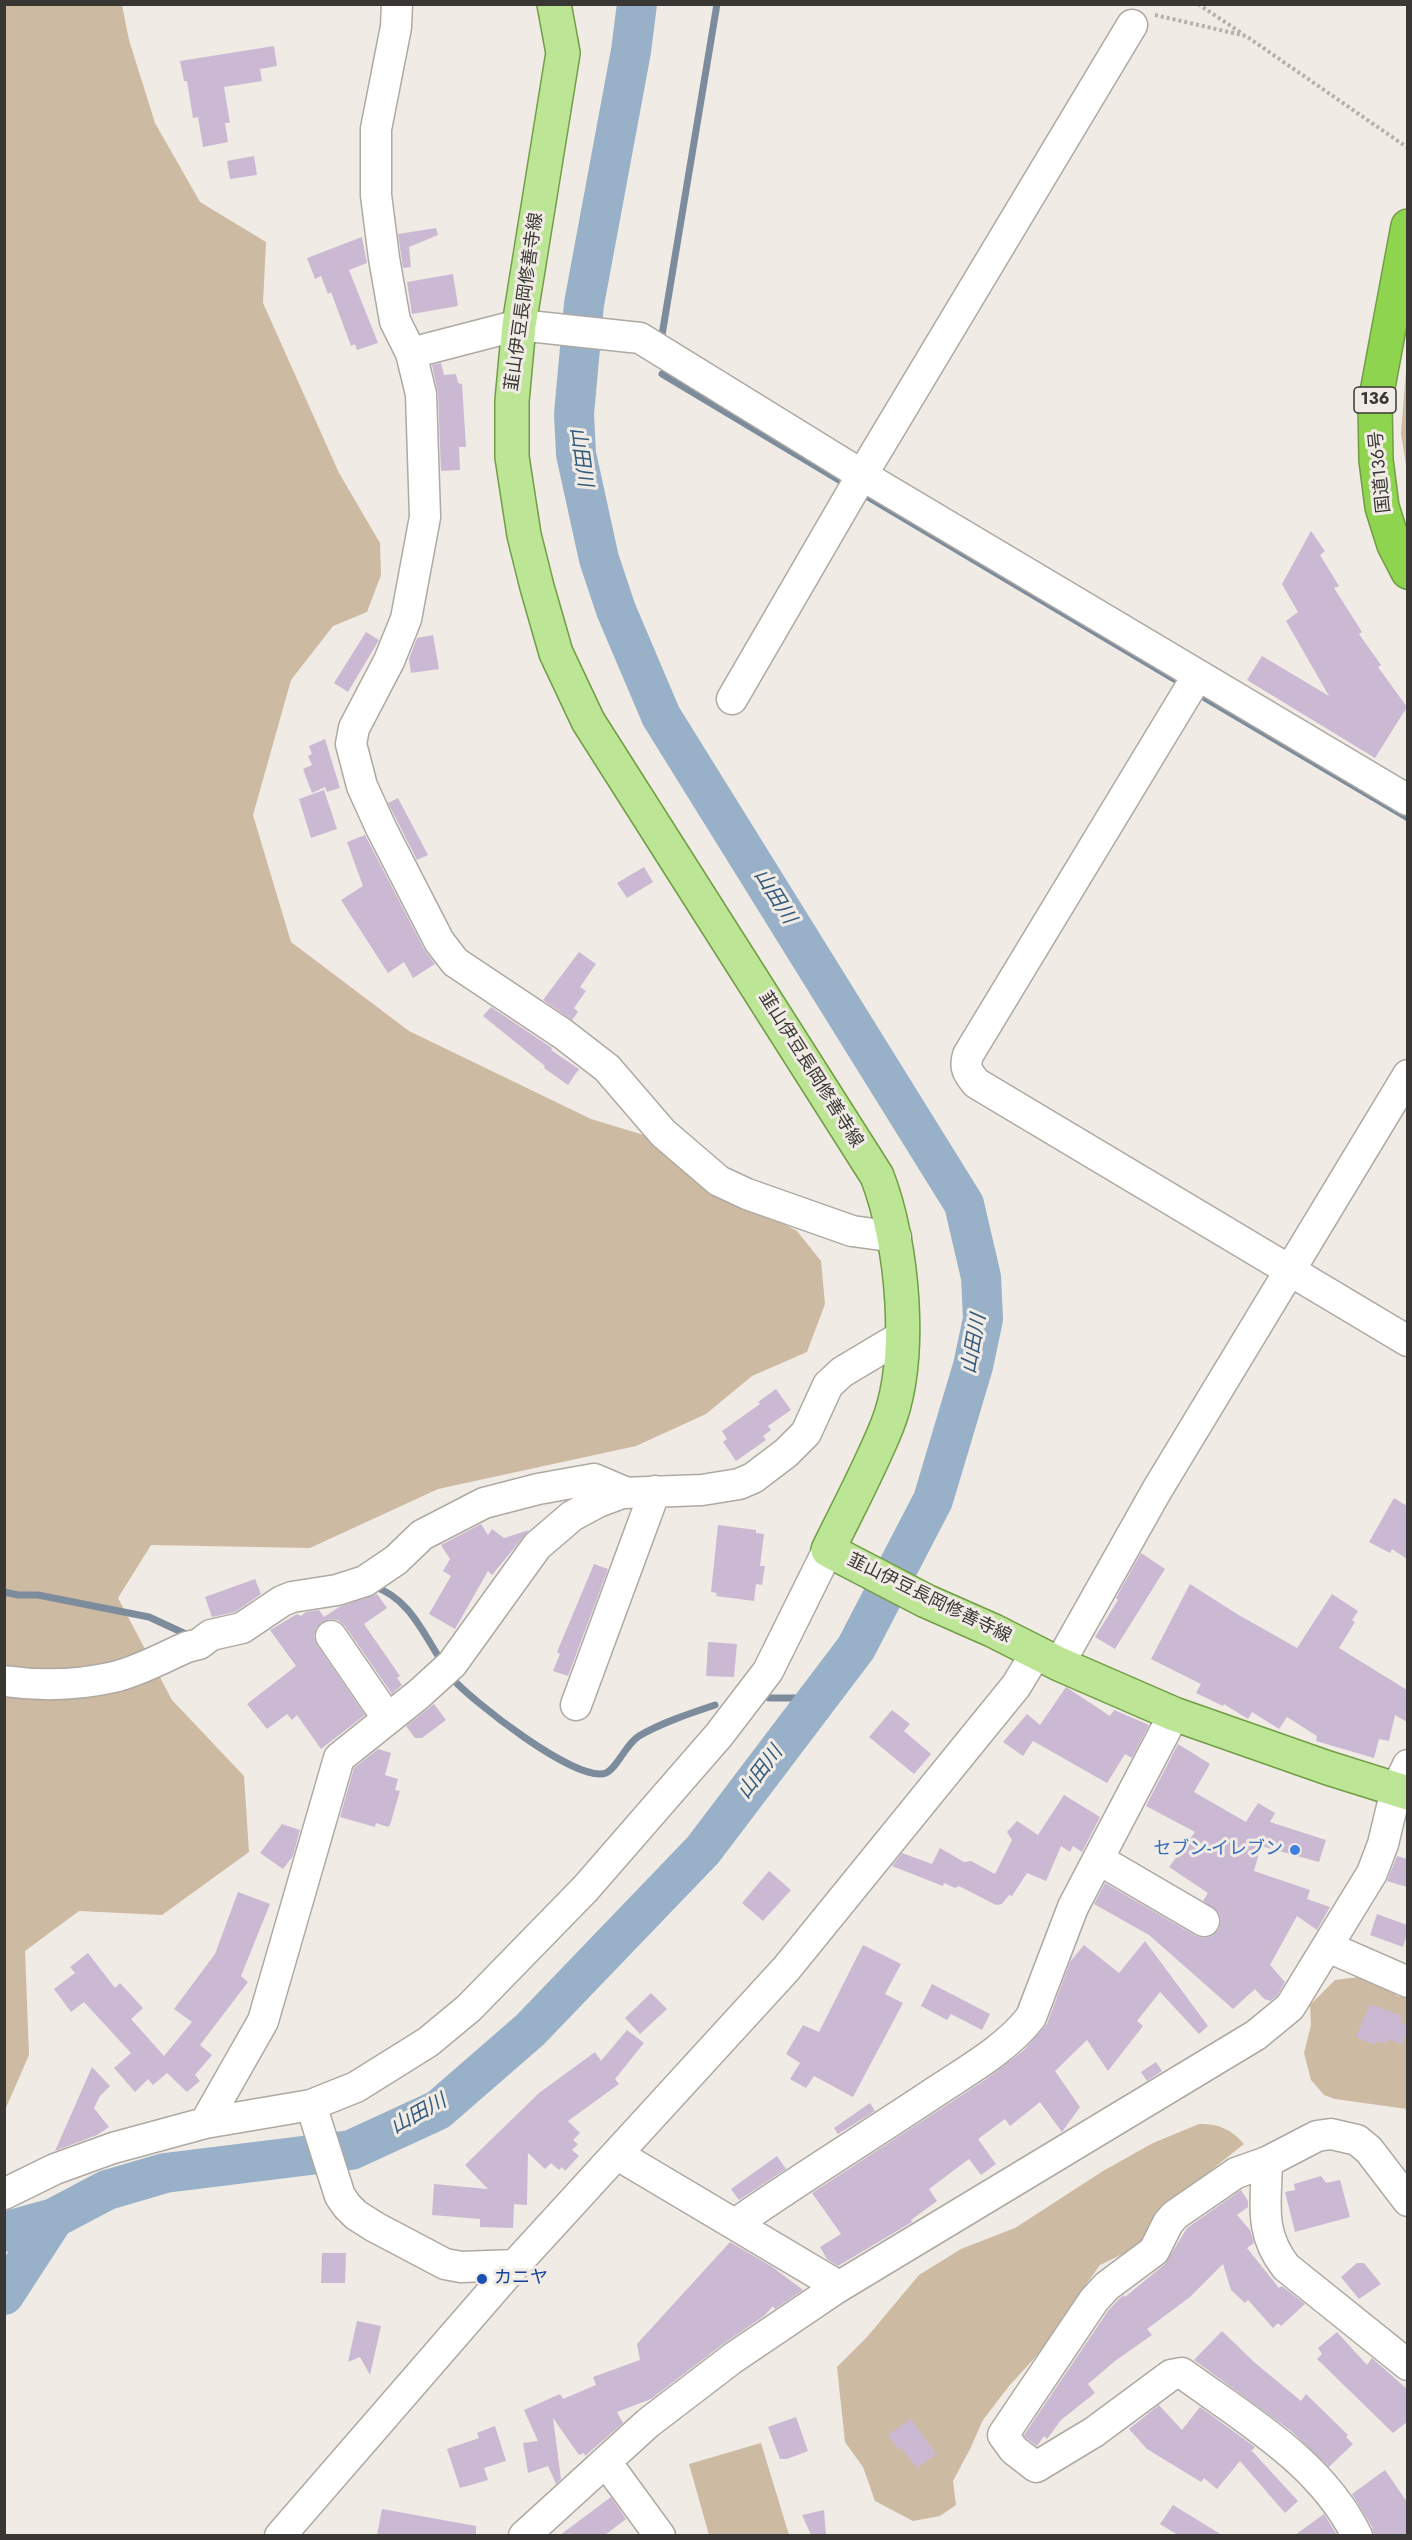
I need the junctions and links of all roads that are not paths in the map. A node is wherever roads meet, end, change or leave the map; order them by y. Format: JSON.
{"nodes":[{"id":1,"x":397,"y":4,"type":"edge"},
{"id":2,"x":554,"y":4,"type":"edge"},
{"id":3,"x":1132,"y":25,"type":"road end"},
{"id":4,"x":1407,"y":226,"type":"edge"},
{"id":5,"x":519,"y":325,"type":"junction"},
{"id":6,"x":411,"y":353,"type":"junction"},
{"id":7,"x":862,"y":475,"type":"junction"},
{"id":8,"x":1407,"y":572,"type":"edge"},
{"id":9,"x":1198,"y":675,"type":"junction"},
{"id":10,"x":732,"y":699,"type":"dead end"},
{"id":11,"x":1407,"y":800,"type":"edge"},
{"id":12,"x":1407,"y":1075,"type":"edge"},
{"id":13,"x":896,"y":1237,"type":"junction"},
{"id":14,"x":1290,"y":1272,"type":"junction"},
{"id":15,"x":904,"y":1335,"type":"junction"},
{"id":16,"x":1407,"y":1341,"type":"edge"},
{"id":17,"x":641,"y":1492,"type":"junction"},
{"id":18,"x":836,"y":1553,"type":"junction"},
{"id":19,"x":331,"y":1636,"type":"dead end"},
{"id":20,"x":1047,"y":1658,"type":"junction"},
{"id":21,"x":4,"y":1680,"type":"edge"},
{"id":22,"x":576,"y":1705,"type":"dead end"},
{"id":23,"x":1174,"y":1714,"type":"junction"},
{"id":24,"x":388,"y":1719,"type":"junction"},
{"id":25,"x":1404,"y":1783,"type":"edge"},
{"id":26,"x":1098,"y":1859,"type":"junction"},
{"id":27,"x":1204,"y":1921,"type":"dead end"},
{"id":28,"x":1328,"y":1947,"type":"junction"},
{"id":29,"x":1407,"y":1982,"type":"edge"},
{"id":30,"x":311,"y":2105,"type":"junction"},
{"id":31,"x":205,"y":2123,"type":"junction"},
{"id":32,"x":618,"y":2155,"type":"junction"},
{"id":33,"x":1267,"y":2162,"type":"junction"},
{"id":34,"x":4,"y":2194,"type":"edge"},
{"id":35,"x":1407,"y":2201,"type":"edge"},
{"id":36,"x":735,"y":2224,"type":"junction"},
{"id":37,"x":515,"y":2265,"type":"junction"},
{"id":38,"x":836,"y":2289,"type":"junction"},
{"id":39,"x":1407,"y":2365,"type":"edge"},
{"id":40,"x":606,"y":2462,"type":"junction"},
{"id":41,"x":651,"y":2532,"type":"edge"},
{"id":42,"x":531,"y":2533,"type":"edge"},
{"id":43,"x":280,"y":2535,"type":"edge"},
{"id":44,"x":1357,"y":2535,"type":"edge"}],
"edges":[{"from":1,"to":6,"type":"street"},
{"from":2,"to":5,"type":"main road","name":"韮山伊豆長岡修善寺線"},
{"from":3,"to":7,"type":"street"},
{"from":4,"to":8,"type":"highway","name":"国道136号","number":"136"},
{"from":5,"to":6,"type":"street"},
{"from":5,"to":7,"type":"street"},
{"from":5,"to":13,"type":"main road","name":"韮山伊豆長岡修善寺線"},
{"from":6,"to":13,"type":"street"},
{"from":7,"to":9,"type":"street"},
{"from":7,"to":10,"type":"street"},
{"from":9,"to":11,"type":"street"},
{"from":9,"to":14,"type":"street"},
{"from":12,"to":14,"type":"street"},
{"from":13,"to":15,"type":"main road","name":"韮山伊豆長岡修善寺線"},
{"from":14,"to":16,"type":"street"},
{"from":14,"to":20,"type":"street"},
{"from":15,"to":17,"type":"street"},
{"from":15,"to":18,"type":"main road","name":"韮山伊豆長岡修善寺線"},
{"from":17,"to":21,"type":"street"},
{"from":17,"to":22,"type":"street"},
{"from":17,"to":24,"type":"street"},
{"from":18,"to":20,"type":"main road","name":"韮山伊豆長岡修善寺線"},
{"from":18,"to":30,"type":"street"},
{"from":19,"to":24,"type":"street"},
{"from":20,"to":23,"type":"main road","name":"韮山伊豆長岡修善寺線"},
{"from":20,"to":32,"type":"street"},
{"from":23,"to":25,"type":"main road","name":"韮山伊豆長岡修善寺線"},
{"from":23,"to":26,"type":"street"},
{"from":24,"to":31,"type":"street"},
{"from":25,"to":28,"type":"street"},
{"from":26,"to":27,"type":"street"},
{"from":26,"to":36,"type":"street"},
{"from":28,"to":29,"type":"street"},
{"from":28,"to":38,"type":"street"},
{"from":30,"to":31,"type":"street"},
{"from":30,"to":37,"type":"street"},
{"from":31,"to":34,"type":"street"},
{"from":32,"to":36,"type":"street"},
{"from":32,"to":37,"type":"street"},
{"from":33,"to":35,"type":"street"},
{"from":33,"to":39,"type":"street"},
{"from":33,"to":44,"type":"street"},
{"from":36,"to":38,"type":"street"},
{"from":37,"to":43,"type":"street"},
{"from":38,"to":40,"type":"street"},
{"from":40,"to":41,"type":"street"},
{"from":40,"to":42,"type":"street"}]}
